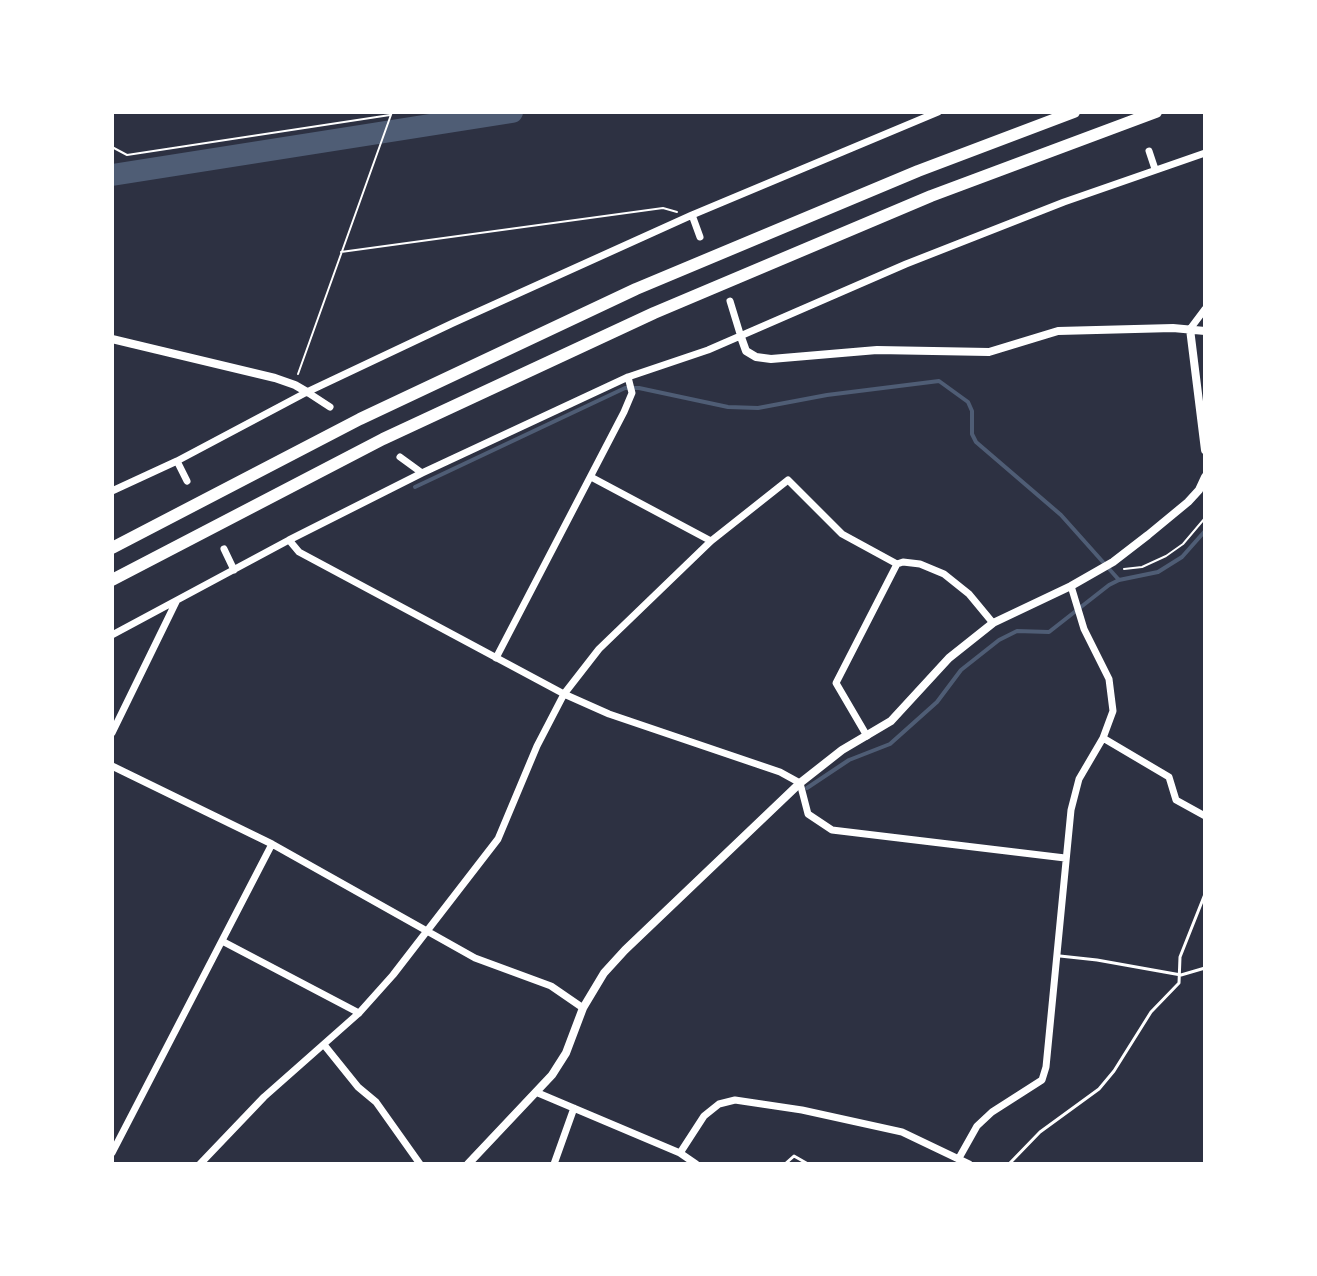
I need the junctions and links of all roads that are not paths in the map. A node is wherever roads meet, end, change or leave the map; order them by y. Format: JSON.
{"nodes":[{"id":1,"x":938,"y":112,"type":"edge"},
{"id":2,"x":1074,"y":112,"type":"edge"},
{"id":3,"x":1156,"y":112,"type":"edge"},
{"id":4,"x":1149,"y":151,"type":"dead end"},
{"id":5,"x":1205,"y":153,"type":"edge"},
{"id":6,"x":1155,"y":169,"type":"junction"},
{"id":7,"x":692,"y":215,"type":"junction"},
{"id":8,"x":700,"y":237,"type":"dead end"},
{"id":9,"x":730,"y":301,"type":"dead end"},
{"id":10,"x":1205,"y":309,"type":"edge"},
{"id":11,"x":1190,"y":329,"type":"junction"},
{"id":12,"x":1205,"y":331,"type":"edge"},
{"id":13,"x":741,"y":337,"type":"junction"},
{"id":14,"x":112,"y":339,"type":"edge"},
{"id":15,"x":630,"y":384,"type":"junction"},
{"id":16,"x":307,"y":392,"type":"junction"},
{"id":17,"x":1202,"y":405,"type":"edge"},
{"id":18,"x":330,"y":407,"type":"dead end"},
{"id":19,"x":1205,"y":450,"type":"edge"},
{"id":20,"x":400,"y":457,"type":"dead end"},
{"id":21,"x":177,"y":461,"type":"junction"},
{"id":22,"x":422,"y":473,"type":"junction"},
{"id":23,"x":591,"y":477,"type":"junction"},
{"id":24,"x":1205,"y":477,"type":"edge"},
{"id":25,"x":187,"y":481,"type":"dead end"},
{"id":26,"x":112,"y":491,"type":"edge"},
{"id":27,"x":289,"y":540,"type":"junction"},
{"id":28,"x":711,"y":541,"type":"junction"},
{"id":29,"x":112,"y":548,"type":"edge"},
{"id":30,"x":224,"y":549,"type":"dead end"},
{"id":31,"x":897,"y":564,"type":"junction"},
{"id":32,"x":234,"y":570,"type":"junction"},
{"id":33,"x":112,"y":580,"type":"edge"},
{"id":34,"x":1071,"y":586,"type":"junction"},
{"id":35,"x":176,"y":602,"type":"junction"},
{"id":36,"x":993,"y":623,"type":"junction"},
{"id":37,"x":112,"y":635,"type":"edge"},
{"id":38,"x":496,"y":658,"type":"junction"},
{"id":39,"x":564,"y":694,"type":"junction"},
{"id":40,"x":112,"y":733,"type":"edge"},
{"id":41,"x":867,"y":736,"type":"junction"},
{"id":42,"x":1103,"y":738,"type":"junction"},
{"id":43,"x":112,"y":766,"type":"edge"},
{"id":44,"x":800,"y":783,"type":"junction"},
{"id":45,"x":1205,"y":816,"type":"edge"},
{"id":46,"x":272,"y":844,"type":"junction"},
{"id":47,"x":1065,"y":858,"type":"junction"},
{"id":48,"x":1205,"y":894,"type":"edge"},
{"id":49,"x":429,"y":930,"type":"junction"},
{"id":50,"x":222,"y":941,"type":"junction"},
{"id":51,"x":1055,"y":956,"type":"junction"},
{"id":52,"x":1205,"y":968,"type":"edge"},
{"id":53,"x":1181,"y":975,"type":"junction"},
{"id":54,"x":583,"y":1008,"type":"junction"},
{"id":55,"x":359,"y":1013,"type":"junction"},
{"id":56,"x":325,"y":1046,"type":"junction"},
{"id":57,"x":538,"y":1093,"type":"junction"},
{"id":58,"x":574,"y":1108,"type":"junction"},
{"id":59,"x":112,"y":1153,"type":"edge"},
{"id":60,"x":680,"y":1153,"type":"junction"},
{"id":61,"x":959,"y":1158,"type":"junction"},
{"id":62,"x":200,"y":1164,"type":"edge"},
{"id":63,"x":420,"y":1164,"type":"edge"},
{"id":64,"x":468,"y":1164,"type":"edge"},
{"id":65,"x":554,"y":1164,"type":"edge"},
{"id":66,"x":696,"y":1164,"type":"edge"},
{"id":67,"x":785,"y":1164,"type":"edge"},
{"id":68,"x":808,"y":1164,"type":"edge"},
{"id":69,"x":969,"y":1164,"type":"edge"},
{"id":70,"x":1009,"y":1164,"type":"edge"}],
"edges":[{"from":1,"to":7,"type":"street"},
{"from":2,"to":29,"type":"highway"},
{"from":3,"to":33,"type":"highway"},
{"from":4,"to":6,"type":"street"},
{"from":5,"to":6,"type":"street"},
{"from":6,"to":13,"type":"street"},
{"from":7,"to":8,"type":"street"},
{"from":7,"to":16,"type":"street"},
{"from":9,"to":13,"type":"street"},
{"from":10,"to":11,"type":"street"},
{"from":11,"to":12,"type":"street"},
{"from":11,"to":13,"type":"street"},
{"from":11,"to":17,"type":"street"},
{"from":13,"to":15,"type":"street"},
{"from":14,"to":16,"type":"street"},
{"from":15,"to":22,"type":"street"},
{"from":15,"to":23,"type":"street"},
{"from":16,"to":18,"type":"street"},
{"from":16,"to":21,"type":"street"},
{"from":17,"to":19,"type":"street"},
{"from":20,"to":22,"type":"street"},
{"from":21,"to":25,"type":"street"},
{"from":21,"to":26,"type":"street"},
{"from":22,"to":27,"type":"street"},
{"from":23,"to":28,"type":"street"},
{"from":23,"to":38,"type":"street"},
{"from":24,"to":34,"type":"street"},
{"from":27,"to":32,"type":"street"},
{"from":27,"to":38,"type":"street"},
{"from":28,"to":31,"type":"street"},
{"from":28,"to":39,"type":"street"},
{"from":30,"to":32,"type":"street"},
{"from":31,"to":36,"type":"street"},
{"from":31,"to":41,"type":"street"},
{"from":32,"to":35,"type":"street"},
{"from":34,"to":36,"type":"street"},
{"from":34,"to":42,"type":"street"},
{"from":35,"to":37,"type":"street"},
{"from":35,"to":40,"type":"street"},
{"from":36,"to":41,"type":"street"},
{"from":38,"to":39,"type":"street"},
{"from":39,"to":44,"type":"street"},
{"from":39,"to":49,"type":"street"},
{"from":41,"to":44,"type":"street"},
{"from":42,"to":45,"type":"street"},
{"from":42,"to":47,"type":"street"},
{"from":43,"to":46,"type":"street"},
{"from":44,"to":47,"type":"street"},
{"from":44,"to":54,"type":"street"},
{"from":46,"to":49,"type":"street"},
{"from":46,"to":50,"type":"street"},
{"from":47,"to":51,"type":"street"},
{"from":48,"to":53,"type":"lane"},
{"from":49,"to":54,"type":"street"},
{"from":49,"to":55,"type":"street"},
{"from":50,"to":55,"type":"street"},
{"from":50,"to":59,"type":"street"},
{"from":51,"to":53,"type":"lane"},
{"from":51,"to":61,"type":"street"},
{"from":52,"to":53,"type":"lane"},
{"from":53,"to":70,"type":"lane"},
{"from":54,"to":57,"type":"street"},
{"from":55,"to":56,"type":"street"},
{"from":56,"to":62,"type":"street"},
{"from":56,"to":63,"type":"street"},
{"from":57,"to":58,"type":"street"},
{"from":57,"to":64,"type":"street"},
{"from":58,"to":60,"type":"street"},
{"from":58,"to":65,"type":"street"},
{"from":60,"to":61,"type":"street"},
{"from":60,"to":66,"type":"street"},
{"from":61,"to":69,"type":"street"},
{"from":67,"to":68,"type":"lane"}]}
